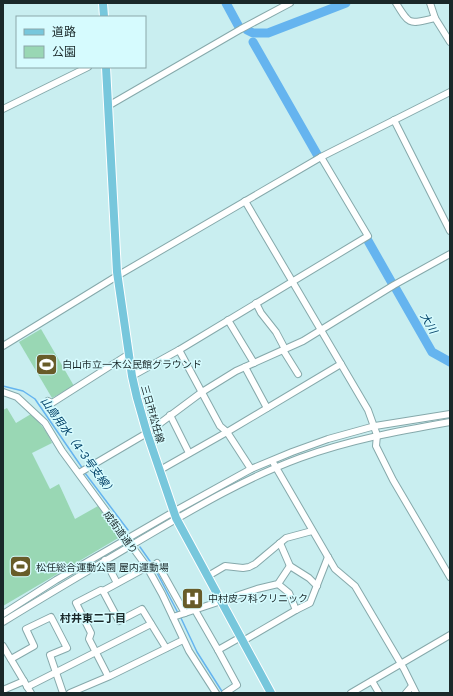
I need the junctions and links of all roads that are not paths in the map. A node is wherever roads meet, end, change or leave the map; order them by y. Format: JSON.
{"nodes":[{"id":1,"x":103,"y":3,"type":"edge"},
{"id":2,"x":290,"y":3,"type":"edge"},
{"id":3,"x":396,"y":3,"type":"edge"},
{"id":4,"x":430,"y":3,"type":"edge"},
{"id":5,"x":104,"y":16,"type":"edge"},
{"id":6,"x":435,"y":18,"type":"junction"},
{"id":7,"x":450,"y":42,"type":"edge"},
{"id":8,"x":86,"y":68,"type":"edge"},
{"id":9,"x":106,"y":68,"type":"edge"},
{"id":10,"x":450,"y":92,"type":"edge"},
{"id":11,"x":108,"y":106,"type":"junction"},
{"id":12,"x":3,"y":109,"type":"edge"},
{"id":13,"x":394,"y":120,"type":"junction"},
{"id":14,"x":321,"y":157,"type":"junction"},
{"id":15,"x":245,"y":201,"type":"junction"},
{"id":16,"x":450,"y":231,"type":"edge"},
{"id":17,"x":450,"y":254,"type":"edge"},
{"id":18,"x":118,"y":276,"type":"junction"},
{"id":19,"x":294,"y":282,"type":"junction"},
{"id":20,"x":256,"y":304,"type":"junction"},
{"id":21,"x":228,"y":320,"type":"junction"},
{"id":22,"x":322,"y":330,"type":"junction"},
{"id":23,"x":3,"y":346,"type":"edge"},
{"id":24,"x":179,"y":350,"type":"junction"},
{"id":25,"x":284,"y":350,"type":"junction"},
{"id":26,"x":129,"y":354,"type":"junction"},
{"id":27,"x":254,"y":363,"type":"junction"},
{"id":28,"x":341,"y":364,"type":"junction"},
{"id":29,"x":246,"y":367,"type":"junction"},
{"id":30,"x":298,"y":374,"type":"dead end"},
{"id":31,"x":132,"y":376,"type":"junction"},
{"id":32,"x":3,"y":392,"type":"edge"},
{"id":33,"x":202,"y":392,"type":"junction"},
{"id":34,"x":48,"y":401,"type":"dead end"},
{"id":35,"x":267,"y":408,"type":"junction"},
{"id":36,"x":450,"y":414,"type":"edge"},
{"id":37,"x":170,"y":415,"type":"junction"},
{"id":38,"x":450,"y":422,"type":"edge"},
{"id":39,"x":375,"y":426,"type":"junction"},
{"id":40,"x":227,"y":432,"type":"junction"},
{"id":41,"x":147,"y":433,"type":"junction"},
{"id":42,"x":378,"y":435,"type":"junction"},
{"id":43,"x":189,"y":453,"type":"junction"},
{"id":44,"x":272,"y":460,"type":"junction"},
{"id":45,"x":276,"y":468,"type":"junction"},
{"id":46,"x":251,"y":469,"type":"junction"},
{"id":47,"x":160,"y":470,"type":"junction"},
{"id":48,"x":82,"y":471,"type":"junction"},
{"id":49,"x":176,"y":515,"type":"junction"},
{"id":50,"x":312,"y":531,"type":"junction"},
{"id":51,"x":126,"y":540,"type":"junction"},
{"id":52,"x":280,"y":543,"type":"junction"},
{"id":53,"x":131,"y":546,"type":"junction"},
{"id":54,"x":328,"y":557,"type":"junction"},
{"id":55,"x":105,"y":560,"type":"junction"},
{"id":56,"x":151,"y":566,"type":"junction"},
{"id":57,"x":290,"y":566,"type":"junction"},
{"id":58,"x":208,"y":576,"type":"junction"},
{"id":59,"x":450,"y":577,"type":"edge"},
{"id":60,"x":117,"y":583,"type":"junction"},
{"id":61,"x":278,"y":584,"type":"junction"},
{"id":62,"x":317,"y":586,"type":"junction"},
{"id":63,"x":103,"y":591,"type":"junction"},
{"id":64,"x":222,"y":601,"type":"junction"},
{"id":65,"x":196,"y":610,"type":"junction"},
{"id":66,"x":296,"y":610,"type":"junction"},
{"id":67,"x":3,"y":614,"type":"edge"},
{"id":68,"x":179,"y":615,"type":"junction"},
{"id":69,"x":3,"y":622,"type":"edge"},
{"id":70,"x":151,"y":624,"type":"junction"},
{"id":71,"x":450,"y":635,"type":"edge"},
{"id":72,"x":242,"y":639,"type":"junction"},
{"id":73,"x":184,"y":640,"type":"junction"},
{"id":74,"x":3,"y":646,"type":"edge"},
{"id":75,"x":166,"y":648,"type":"junction"},
{"id":76,"x":218,"y":650,"type":"junction"},
{"id":77,"x":95,"y":651,"type":"junction"},
{"id":78,"x":11,"y":659,"type":"junction"},
{"id":79,"x":400,"y":664,"type":"junction"},
{"id":80,"x":55,"y":672,"type":"junction"},
{"id":81,"x":108,"y":676,"type":"junction"},
{"id":82,"x":372,"y":681,"type":"junction"},
{"id":83,"x":26,"y":684,"type":"junction"},
{"id":84,"x":412,"y":686,"type":"junction"},
{"id":85,"x":3,"y":690,"type":"edge"},
{"id":86,"x":226,"y":692,"type":"edge"},
{"id":87,"x":31,"y":693,"type":"edge"},
{"id":88,"x":63,"y":693,"type":"edge"},
{"id":89,"x":70,"y":693,"type":"edge"},
{"id":90,"x":216,"y":693,"type":"edge"},
{"id":91,"x":271,"y":693,"type":"edge"},
{"id":92,"x":351,"y":693,"type":"edge"},
{"id":93,"x":379,"y":693,"type":"edge"},
{"id":94,"x":406,"y":693,"type":"edge"},
{"id":95,"x":416,"y":693,"type":"edge"}],
"edges":[{"from":1,"to":5,"type":"main road"},
{"from":2,"to":11,"type":"street"},
{"from":3,"to":6,"type":"street"},
{"from":4,"to":6,"type":"street"},
{"from":6,"to":7,"type":"street"},
{"from":8,"to":12,"type":"street"},
{"from":9,"to":11,"type":"main road","name":"三日市松任線"},
{"from":10,"to":13,"type":"street"},
{"from":11,"to":18,"type":"main road","name":"三日市松任線"},
{"from":13,"to":14,"type":"street"},
{"from":13,"to":16,"type":"street"},
{"from":14,"to":15,"type":"street"},
{"from":14,"to":19,"type":"street"},
{"from":15,"to":18,"type":"street"},
{"from":15,"to":19,"type":"street"},
{"from":17,"to":22,"type":"street"},
{"from":18,"to":23,"type":"street"},
{"from":18,"to":26,"type":"main road","name":"三日市松任線"},
{"from":19,"to":20,"type":"street"},
{"from":19,"to":22,"type":"street"},
{"from":20,"to":21,"type":"street"},
{"from":20,"to":25,"type":"street"},
{"from":21,"to":24,"type":"street"},
{"from":21,"to":27,"type":"street"},
{"from":22,"to":25,"type":"street"},
{"from":22,"to":28,"type":"street"},
{"from":24,"to":31,"type":"street"},
{"from":24,"to":33,"type":"street"},
{"from":25,"to":27,"type":"street"},
{"from":25,"to":30,"type":"street"},
{"from":26,"to":31,"type":"main road","name":"三日市松任線"},
{"from":26,"to":34,"type":"street"},
{"from":27,"to":29,"type":"street"},
{"from":28,"to":35,"type":"street"},
{"from":28,"to":39,"type":"street"},
{"from":29,"to":33,"type":"street"},
{"from":29,"to":35,"type":"street"},
{"from":31,"to":41,"type":"main road","name":"三日市松任線"},
{"from":32,"to":48,"type":"street","name":"成街道通り"},
{"from":33,"to":37,"type":"street"},
{"from":33,"to":40,"type":"street"},
{"from":35,"to":40,"type":"street"},
{"from":36,"to":39,"type":"street"},
{"from":37,"to":41,"type":"street"},
{"from":37,"to":43,"type":"street"},
{"from":38,"to":42,"type":"street"},
{"from":39,"to":42,"type":"street"},
{"from":39,"to":44,"type":"street"},
{"from":40,"to":43,"type":"street"},
{"from":40,"to":46,"type":"street"},
{"from":41,"to":47,"type":"main road","name":"三日市松任線"},
{"from":41,"to":48,"type":"street"},
{"from":42,"to":45,"type":"street"},
{"from":42,"to":59,"type":"street"},
{"from":43,"to":47,"type":"street"},
{"from":44,"to":45,"type":"street"},
{"from":44,"to":46,"type":"street"},
{"from":45,"to":49,"type":"street"},
{"from":45,"to":50,"type":"street"},
{"from":46,"to":49,"type":"street"},
{"from":47,"to":49,"type":"main road","name":"三日市松任線"},
{"from":48,"to":51,"type":"street","name":"成街道通り"},
{"from":49,"to":51,"type":"street"},
{"from":49,"to":53,"type":"street"},
{"from":49,"to":58,"type":"main road","name":"三日市松任線"},
{"from":50,"to":52,"type":"street"},
{"from":50,"to":54,"type":"street"},
{"from":51,"to":53,"type":"street","name":"成街道通り"},
{"from":51,"to":67,"type":"street"},
{"from":52,"to":57,"type":"street"},
{"from":52,"to":58,"type":"street"},
{"from":53,"to":55,"type":"street"},
{"from":53,"to":56,"type":"street","name":"成街道通り"},
{"from":54,"to":62,"type":"street"},
{"from":54,"to":79,"type":"street"},
{"from":55,"to":60,"type":"street"},
{"from":55,"to":69,"type":"street"},
{"from":56,"to":60,"type":"street"},
{"from":56,"to":68,"type":"street","name":"成街道通り"},
{"from":56,"to":68,"type":"street"},
{"from":57,"to":61,"type":"street"},
{"from":57,"to":62,"type":"street"},
{"from":58,"to":64,"type":"main road","name":"三日市松任線"},
{"from":60,"to":63,"type":"street"},
{"from":61,"to":64,"type":"street"},
{"from":61,"to":66,"type":"street"},
{"from":62,"to":66,"type":"street"},
{"from":63,"to":70,"type":"street"},
{"from":63,"to":77,"type":"street"},
{"from":64,"to":65,"type":"street"},
{"from":64,"to":72,"type":"main road","name":"三日市松任線"},
{"from":65,"to":68,"type":"street"},
{"from":65,"to":76,"type":"street"},
{"from":66,"to":72,"type":"street"},
{"from":68,"to":73,"type":"street","name":"成街道通り"},
{"from":70,"to":75,"type":"street"},
{"from":70,"to":77,"type":"street"},
{"from":71,"to":79,"type":"street"},
{"from":72,"to":76,"type":"street"},
{"from":72,"to":91,"type":"main road","name":"三日市松任線"},
{"from":73,"to":75,"type":"street"},
{"from":73,"to":90,"type":"street","name":"成街道通り"},
{"from":74,"to":78,"type":"street"},
{"from":75,"to":81,"type":"street"},
{"from":76,"to":86,"type":"street"},
{"from":77,"to":80,"type":"street"},
{"from":77,"to":81,"type":"street"},
{"from":78,"to":80,"type":"street"},
{"from":78,"to":83,"type":"street"},
{"from":79,"to":82,"type":"street"},
{"from":79,"to":84,"type":"street"},
{"from":80,"to":83,"type":"street"},
{"from":80,"to":88,"type":"street"},
{"from":81,"to":89,"type":"street"},
{"from":82,"to":92,"type":"street"},
{"from":82,"to":93,"type":"street"},
{"from":83,"to":85,"type":"street"},
{"from":83,"to":87,"type":"street"},
{"from":84,"to":94,"type":"street"},
{"from":84,"to":95,"type":"street"}]}
